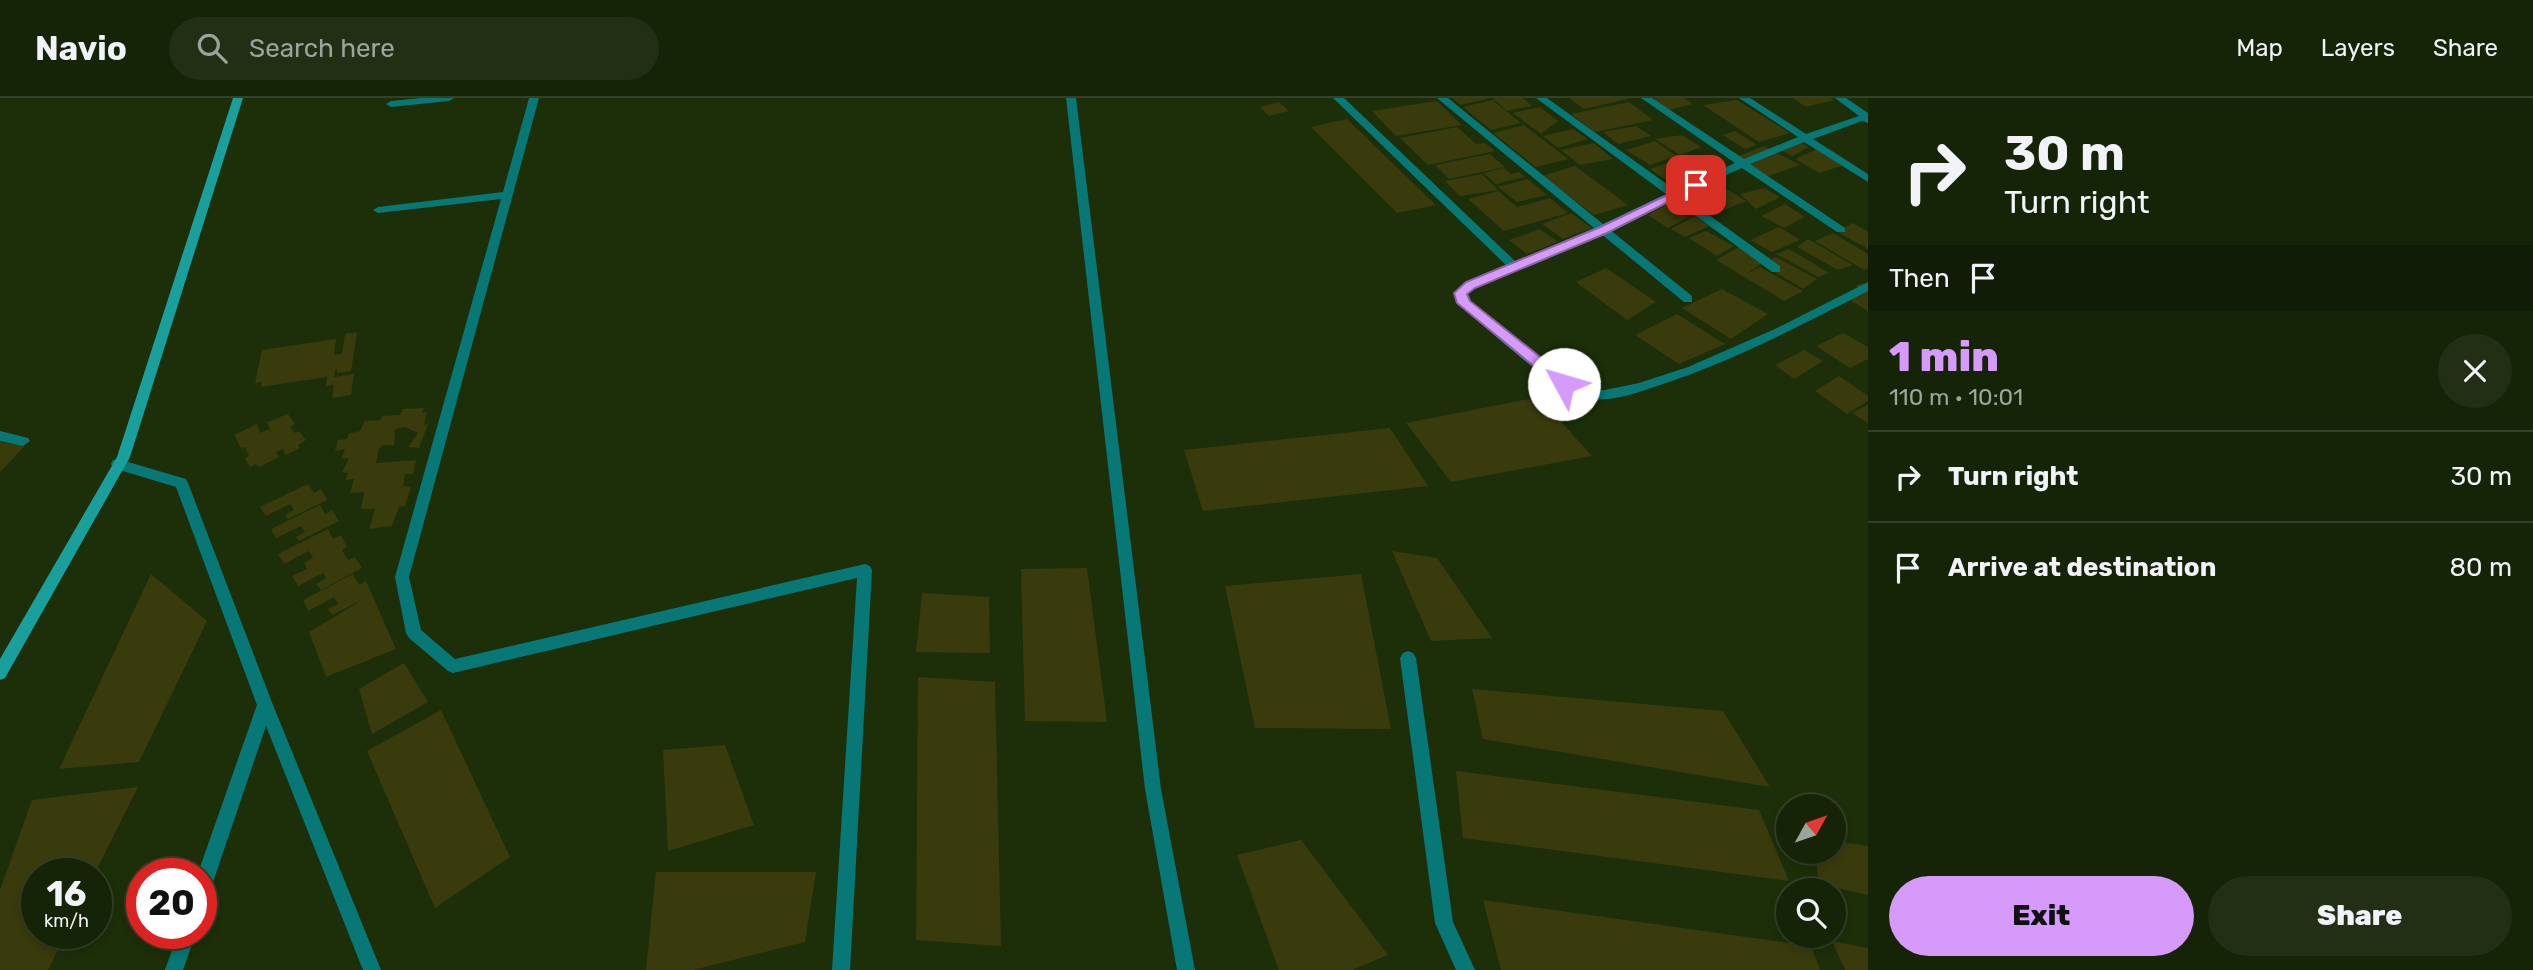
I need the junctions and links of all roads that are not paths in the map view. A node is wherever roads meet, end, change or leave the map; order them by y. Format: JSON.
{"nodes":[{"id":1,"x":238,"y":98,"type":"edge"},
{"id":2,"x":449,"y":98,"type":"edge"},
{"id":3,"x":534,"y":98,"type":"edge"},
{"id":4,"x":1071,"y":98,"type":"edge"},
{"id":5,"x":1338,"y":98,"type":"edge"},
{"id":6,"x":1442,"y":98,"type":"edge"},
{"id":7,"x":1541,"y":98,"type":"edge"},
{"id":8,"x":1646,"y":98,"type":"edge"},
{"id":9,"x":1744,"y":98,"type":"edge"},
{"id":10,"x":1840,"y":98,"type":"edge"},
{"id":11,"x":391,"y":104,"type":"dead end"},
{"id":12,"x":1868,"y":119,"type":"edge"},
{"id":13,"x":1802,"y":137,"type":"junction"},
{"id":14,"x":1741,"y":163,"type":"junction"},
{"id":15,"x":1868,"y":179,"type":"edge"},
{"id":16,"x":507,"y":195,"type":"junction"},
{"id":17,"x":1674,"y":196,"type":"junction"},
{"id":18,"x":378,"y":210,"type":"dead end"},
{"id":19,"x":1602,"y":230,"type":"junction"},
{"id":20,"x":1841,"y":230,"type":"dead end"},
{"id":21,"x":1515,"y":267,"type":"junction"},
{"id":22,"x":1776,"y":269,"type":"dead end"},
{"id":23,"x":1868,"y":286,"type":"edge"},
{"id":24,"x":1688,"y":299,"type":"dead end"},
{"id":25,"x":0,"y":436,"type":"edge"},
{"id":26,"x":23,"y":441,"type":"dead end"},
{"id":27,"x":118,"y":464,"type":"junction"},
{"id":28,"x":1408,"y":658,"type":"dead end"},
{"id":29,"x":0,"y":673,"type":"edge"},
{"id":30,"x":265,"y":705,"type":"junction"},
{"id":31,"x":212,"y":858,"type":"edge"},
{"id":32,"x":181,"y":949,"type":"edge"},
{"id":33,"x":174,"y":970,"type":"edge"},
{"id":34,"x":372,"y":970,"type":"edge"},
{"id":35,"x":841,"y":970,"type":"edge"},
{"id":36,"x":1186,"y":970,"type":"edge"},
{"id":37,"x":1466,"y":970,"type":"edge"}],
"edges":[{"from":1,"to":27,"type":"street"},
{"from":2,"to":11,"type":"street"},
{"from":3,"to":16,"type":"street"},
{"from":4,"to":36,"type":"street"},
{"from":5,"to":21,"type":"street"},
{"from":6,"to":19,"type":"street"},
{"from":7,"to":17,"type":"street"},
{"from":8,"to":14,"type":"street"},
{"from":9,"to":13,"type":"street"},
{"from":10,"to":12,"type":"street"},
{"from":12,"to":13,"type":"street"},
{"from":13,"to":14,"type":"street"},
{"from":13,"to":15,"type":"street"},
{"from":14,"to":17,"type":"street"},
{"from":14,"to":20,"type":"street"},
{"from":16,"to":18,"type":"street"},
{"from":16,"to":35,"type":"street"},
{"from":17,"to":19,"type":"street"},
{"from":17,"to":22,"type":"street"},
{"from":19,"to":21,"type":"street"},
{"from":19,"to":24,"type":"street"},
{"from":21,"to":23,"type":"street"},
{"from":25,"to":26,"type":"street"},
{"from":27,"to":29,"type":"street"},
{"from":27,"to":30,"type":"street"},
{"from":28,"to":37,"type":"street"},
{"from":30,"to":31,"type":"street"},
{"from":30,"to":34,"type":"street"},
{"from":32,"to":33,"type":"street"}]}
